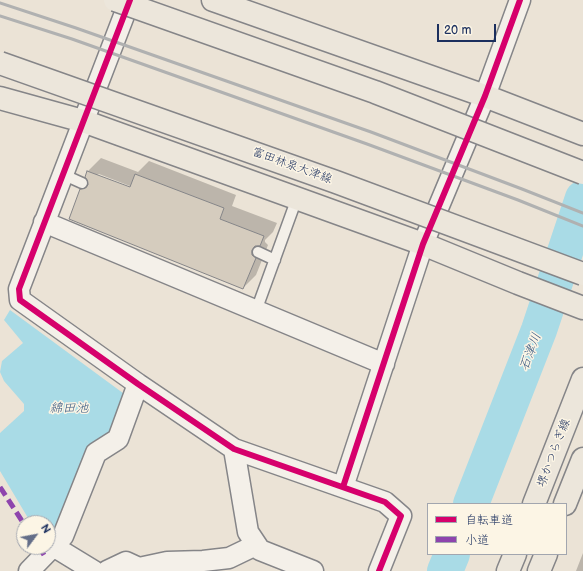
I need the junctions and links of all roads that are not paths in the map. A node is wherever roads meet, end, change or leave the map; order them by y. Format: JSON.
{"nodes":[{"id":1,"x":115,"y":0,"type":"edge"},
{"id":2,"x":130,"y":0,"type":"edge"},
{"id":3,"x":213,"y":0,"type":"edge"},
{"id":4,"x":520,"y":0,"type":"edge"},
{"id":5,"x":0,"y":63,"type":"edge"},
{"id":6,"x":485,"y":96,"type":"junction"},
{"id":7,"x":0,"y":98,"type":"edge"},
{"id":8,"x":83,"y":120,"type":"junction"},
{"id":9,"x":583,"y":134,"type":"edge"},
{"id":10,"x":583,"y":173,"type":"edge"},
{"id":11,"x":62,"y":174,"type":"junction"},
{"id":12,"x":82,"y":183,"type":"dead end"},
{"id":13,"x":297,"y":198,"type":"junction"},
{"id":14,"x":44,"y":222,"type":"junction"},
{"id":15,"x":423,"y":244,"type":"junction"},
{"id":16,"x":258,"y":252,"type":"dead end"},
{"id":17,"x":275,"y":260,"type":"junction"},
{"id":18,"x":583,"y":274,"type":"edge"},
{"id":19,"x":583,"y":308,"type":"edge"},
{"id":20,"x":256,"y":311,"type":"junction"},
{"id":21,"x":384,"y":364,"type":"junction"},
{"id":22,"x":583,"y":379,"type":"edge"},
{"id":23,"x":138,"y":384,"type":"junction"},
{"id":24,"x":234,"y":449,"type":"junction"},
{"id":25,"x":583,"y":458,"type":"edge"},
{"id":26,"x":344,"y":487,"type":"junction"},
{"id":27,"x":534,"y":503,"type":"edge"},
{"id":28,"x":565,"y":503,"type":"edge"},
{"id":29,"x":56,"y":543,"type":"edge"},
{"id":30,"x":256,"y":545,"type":"junction"},
{"id":31,"x":56,"y":548,"type":"edge"},
{"id":32,"x":44,"y":555,"type":"edge"},
{"id":33,"x":515,"y":555,"type":"edge"},
{"id":34,"x":546,"y":555,"type":"edge"},
{"id":35,"x":29,"y":571,"type":"edge"},
{"id":36,"x":94,"y":571,"type":"edge"},
{"id":37,"x":107,"y":571,"type":"edge"},
{"id":38,"x":313,"y":571,"type":"edge"},
{"id":39,"x":379,"y":571,"type":"edge"},
{"id":40,"x":508,"y":571,"type":"edge"},
{"id":41,"x":539,"y":571,"type":"edge"}],
"edges":[{"from":1,"to":10,"type":"main road","bridge":true},
{"from":2,"to":8,"type":"street"},
{"from":3,"to":6,"type":"main road"},
{"from":4,"to":6,"type":"street"},
{"from":5,"to":18,"type":"main road","name":"富田林泉大津線","bridge":true},
{"from":6,"to":9,"type":"main road"},
{"from":6,"to":15,"type":"street"},
{"from":7,"to":8,"type":"main road"},
{"from":8,"to":11,"type":"street"},
{"from":8,"to":13,"type":"main road"},
{"from":11,"to":12,"type":"lane"},
{"from":11,"to":14,"type":"street"},
{"from":13,"to":15,"type":"main road"},
{"from":13,"to":17,"type":"lane"},
{"from":14,"to":20,"type":"street"},
{"from":14,"to":23,"type":"street"},
{"from":15,"to":19,"type":"main road"},
{"from":15,"to":21,"type":"street"},
{"from":16,"to":17,"type":"lane"},
{"from":17,"to":20,"type":"lane"},
{"from":20,"to":21,"type":"street"},
{"from":21,"to":26,"type":"street"},
{"from":22,"to":27,"type":"main road","name":"堺かつらぎ線"},
{"from":23,"to":24,"type":"street"},
{"from":23,"to":29,"type":"street"},
{"from":24,"to":26,"type":"street"},
{"from":24,"to":30,"type":"street"},
{"from":25,"to":28,"type":"main road"},
{"from":26,"to":39,"type":"street"},
{"from":30,"to":37,"type":"street"},
{"from":30,"to":38,"type":"street"},
{"from":31,"to":36,"type":"street"},
{"from":32,"to":35,"type":"street"},
{"from":33,"to":40,"type":"main road"},
{"from":34,"to":41,"type":"main road"}]}
